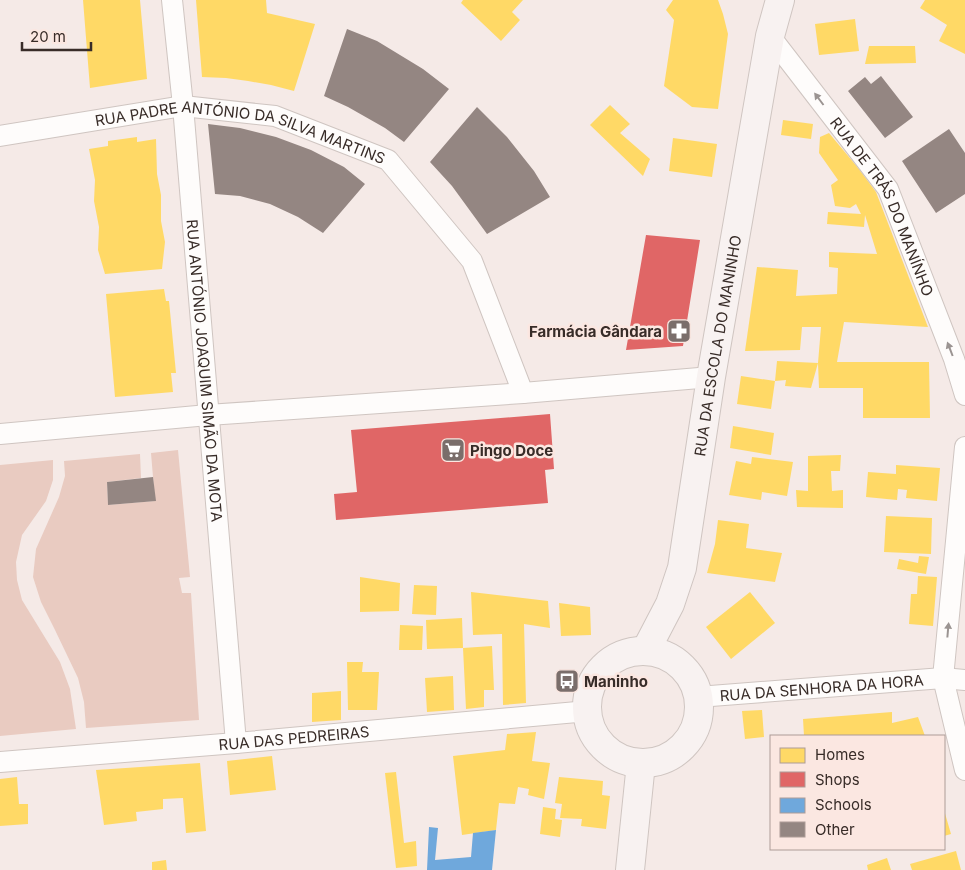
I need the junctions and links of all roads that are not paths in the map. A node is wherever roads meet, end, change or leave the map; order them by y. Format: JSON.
{"nodes":[{"id":1,"x":172,"y":0,"type":"edge"},
{"id":2,"x":759,"y":0,"type":"edge"},
{"id":3,"x":780,"y":0,"type":"edge"},
{"id":4,"x":770,"y":36,"type":"junction"},
{"id":5,"x":183,"y":106,"type":"junction"},
{"id":6,"x":0,"y":136,"type":"edge"},
{"id":7,"x":711,"y":378,"type":"junction"},
{"id":8,"x":523,"y":393,"type":"junction"},
{"id":9,"x":965,"y":395,"type":"edge"},
{"id":10,"x":208,"y":415,"type":"junction"},
{"id":11,"x":0,"y":434,"type":"edge"},
{"id":12,"x":965,"y":448,"type":"edge"},
{"id":13,"x":646,"y":650,"type":"junction"},
{"id":14,"x":943,"y":678,"type":"junction"},
{"id":15,"x":965,"y":680,"type":"edge"},
{"id":16,"x":698,"y":697,"type":"junction"},
{"id":17,"x":588,"y":711,"type":"junction"},
{"id":18,"x":236,"y":743,"type":"junction"},
{"id":19,"x":0,"y":762,"type":"edge"},
{"id":20,"x":641,"y":763,"type":"junction"},
{"id":21,"x":965,"y":770,"type":"edge"},
{"id":22,"x":630,"y":870,"type":"edge"}],
"edges":[{"from":1,"to":5,"type":"street","name":"RUA ANTÓNIO JOAQUIM SIMÃO DA MOTA"},
{"from":2,"to":4,"type":"main road"},
{"from":3,"to":4,"type":"main road","name":"RUA DA ESCOLA DO MANINHO"},
{"from":4,"to":7,"type":"main road","name":"RUA DA ESCOLA DO MANINHO"},
{"from":9,"to":4,"type":"street","name":"RUA DE TRÁS DO MANÍNHO","one_way":true},
{"from":5,"to":6,"type":"street","name":"RUA PADRE ANTÓNIO DA SILVA MARTINS"},
{"from":5,"to":8,"type":"street","name":"RUA PADRE ANTÓNIO DA SILVA MARTINS"},
{"from":5,"to":10,"type":"street","name":"RUA ANTÓNIO JOAQUIM SIMÃO DA MOTA"},
{"from":7,"to":8,"type":"street"},
{"from":7,"to":13,"type":"main road","name":"RUA DA ESCOLA DO MANINHO"},
{"from":8,"to":10,"type":"street"},
{"from":10,"to":11,"type":"street"},
{"from":10,"to":18,"type":"street","name":"RUA ANTÓNIO JOAQUIM SIMÃO DA MOTA"},
{"from":14,"to":12,"type":"street","one_way":true},
{"from":13,"to":16,"type":"main road"},
{"from":13,"to":17,"type":"main road"},
{"from":14,"to":15,"type":"street","name":"RUA DA SENHORA DA HORA"},
{"from":14,"to":16,"type":"street","name":"RUA DA SENHORA DA HORA"},
{"from":14,"to":21,"type":"street"},
{"from":16,"to":20,"type":"main road"},
{"from":17,"to":18,"type":"street","name":"RUA DAS PEDREIRAS"},
{"from":17,"to":20,"type":"main road"},
{"from":18,"to":19,"type":"street","name":"RUA DAS PEDREIRAS"},
{"from":20,"to":22,"type":"main road"}]}
